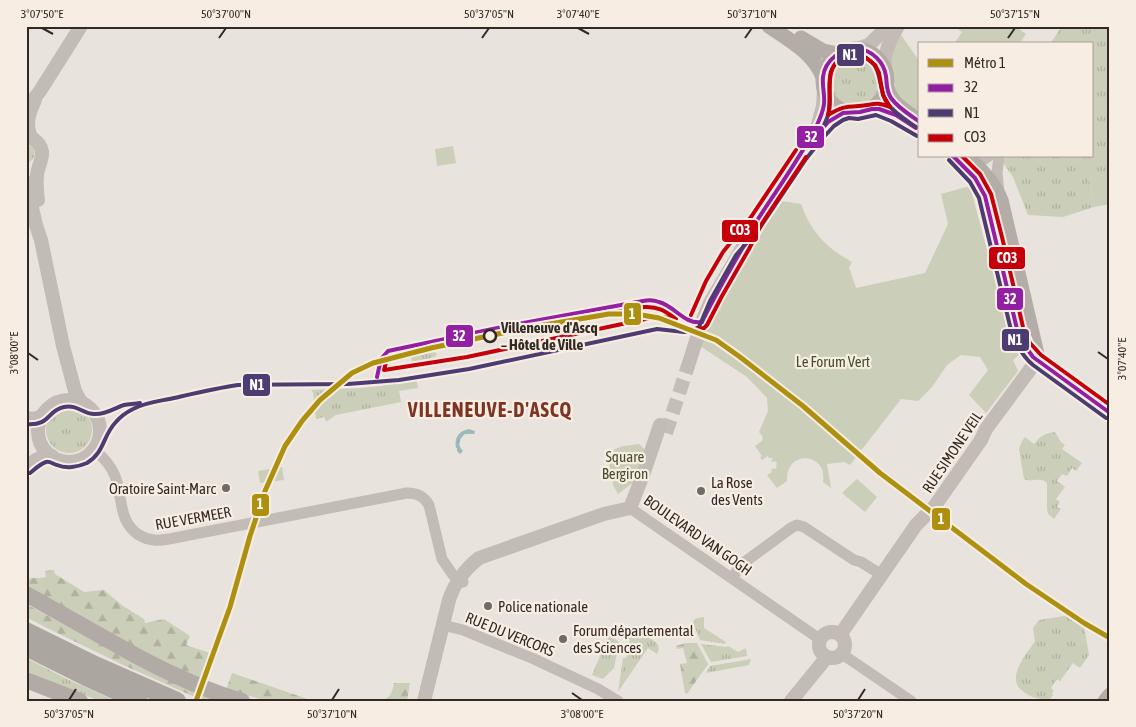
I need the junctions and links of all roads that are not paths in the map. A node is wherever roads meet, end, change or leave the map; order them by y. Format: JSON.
{"nodes":[{"id":1,"x":81,"y":26,"type":"edge"},
{"id":2,"x":769,"y":26,"type":"edge"},
{"id":3,"x":784,"y":26,"type":"edge"},
{"id":4,"x":888,"y":26,"type":"edge"},
{"id":5,"x":898,"y":26,"type":"edge"},
{"id":6,"x":857,"y":49,"type":"junction"},
{"id":7,"x":838,"y":54,"type":"junction"},
{"id":8,"x":886,"y":76,"type":"junction"},
{"id":9,"x":823,"y":83,"type":"junction"},
{"id":10,"x":40,"y":91,"type":"junction"},
{"id":11,"x":26,"y":109,"type":"edge"},
{"id":12,"x":868,"y":110,"type":"junction"},
{"id":13,"x":848,"y":112,"type":"junction"},
{"id":14,"x":918,"y":121,"type":"edge"},
{"id":15,"x":918,"y":130,"type":"edge"},
{"id":16,"x":29,"y":137,"type":"edge"},
{"id":17,"x":801,"y":155,"type":"junction"},
{"id":18,"x":999,"y":158,"type":"edge"},
{"id":19,"x":965,"y":159,"type":"edge"},
{"id":20,"x":40,"y":164,"type":"junction"},
{"id":21,"x":26,"y":173,"type":"edge"},
{"id":22,"x":26,"y":182,"type":"edge"},
{"id":23,"x":999,"y":195,"type":"junction"},
{"id":24,"x":41,"y":240,"type":"junction"},
{"id":25,"x":62,"y":346,"type":"junction"},
{"id":26,"x":1037,"y":360,"type":"junction"},
{"id":27,"x":684,"y":366,"type":"tunnel mouth"},
{"id":28,"x":57,"y":402,"type":"junction"},
{"id":29,"x":81,"y":402,"type":"junction"},
{"id":30,"x":1110,"y":413,"type":"edge"},
{"id":31,"x":42,"y":416,"type":"junction"},
{"id":32,"x":26,"y":418,"type":"edge"},
{"id":33,"x":663,"y":429,"type":"tunnel mouth"},
{"id":34,"x":94,"y":449,"type":"junction"},
{"id":35,"x":52,"y":456,"type":"junction"},
{"id":36,"x":26,"y":468,"type":"edge"},
{"id":37,"x":630,"y":508,"type":"junction"},
{"id":38,"x":882,"y":575,"type":"junction"},
{"id":39,"x":732,"y":578,"type":"junction"},
{"id":40,"x":461,"y":580,"type":"junction"},
{"id":41,"x":26,"y":594,"type":"edge"},
{"id":42,"x":446,"y":626,"type":"junction"},
{"id":43,"x":26,"y":631,"type":"edge"},
{"id":44,"x":840,"y":635,"type":"junction"},
{"id":45,"x":821,"y":640,"type":"junction"},
{"id":46,"x":26,"y":648,"type":"edge"},
{"id":47,"x":842,"y":654,"type":"junction"},
{"id":48,"x":827,"y":657,"type":"junction"},
{"id":49,"x":26,"y":680,"type":"edge"},
{"id":50,"x":1110,"y":695,"type":"edge"},
{"id":51,"x":80,"y":701,"type":"edge"},
{"id":52,"x":139,"y":701,"type":"edge"},
{"id":53,"x":177,"y":701,"type":"edge"},
{"id":54,"x":242,"y":701,"type":"edge"},
{"id":55,"x":424,"y":701,"type":"edge"},
{"id":56,"x":431,"y":701,"type":"edge"},
{"id":57,"x":618,"y":701,"type":"edge"},
{"id":58,"x":791,"y":701,"type":"edge"},
{"id":59,"x":911,"y":701,"type":"edge"},
{"id":60,"x":1105,"y":701,"type":"edge"}],
"edges":[{"from":1,"to":10,"type":"street"},
{"from":2,"to":9,"type":"main road"},
{"from":3,"to":7,"type":"main road"},
{"from":4,"to":6,"type":"street"},
{"from":5,"to":8,"type":"street"},
{"from":6,"to":7,"type":"main road"},
{"from":6,"to":8,"type":"main road"},
{"from":7,"to":9,"type":"main road"},
{"from":8,"to":12,"type":"main road"},
{"from":8,"to":14,"type":"main road"},
{"from":9,"to":13,"type":"main road"},
{"from":9,"to":17,"type":"street"},
{"from":10,"to":11,"type":"street"},
{"from":10,"to":16,"type":"street"},
{"from":12,"to":13,"type":"main road"},
{"from":12,"to":15,"type":"main road"},
{"from":13,"to":17,"type":"street"},
{"from":16,"to":20,"type":"street"},
{"from":17,"to":27,"type":"street"},
{"from":18,"to":23,"type":"street"},
{"from":19,"to":23,"type":"main road"},
{"from":19,"to":26,"type":"main road"},
{"from":20,"to":21,"type":"street"},
{"from":20,"to":24,"type":"street"},
{"from":22,"to":24,"type":"street"},
{"from":23,"to":26,"type":"main road"},
{"from":24,"to":25,"type":"street"},
{"from":25,"to":28,"type":"street"},
{"from":25,"to":29,"type":"street"},
{"from":26,"to":30,"type":"main road"},
{"from":26,"to":38,"type":"street","name":"RUE SIMONE VEIL"},
{"from":28,"to":29,"type":"street"},
{"from":28,"to":31,"type":"street"},
{"from":29,"to":34,"type":"street"},
{"from":31,"to":32,"type":"street"},
{"from":31,"to":35,"type":"street"},
{"from":33,"to":37,"type":"street"},
{"from":34,"to":35,"type":"street"},
{"from":34,"to":40,"type":"street","name":"RUE VERMEER"},
{"from":35,"to":36,"type":"street"},
{"from":37,"to":39,"type":"street","name":"BOULEVARD VAN GOGH"},
{"from":37,"to":40,"type":"street","name":"BOULEVARD VAN GOGH"},
{"from":38,"to":39,"type":"street"},
{"from":38,"to":44,"type":"street","name":"RUE SIMONE VEIL"},
{"from":39,"to":45,"type":"street","name":"BOULEVARD VAN GOGH"},
{"from":40,"to":42,"type":"street","name":"BOULEVARD VAN GOGH"},
{"from":41,"to":54,"type":"main road"},
{"from":42,"to":55,"type":"street","name":"BOULEVARD VAN GOGH"},
{"from":42,"to":56,"type":"street","name":"BOULEVARD VAN GOGH"},
{"from":42,"to":57,"type":"street","name":"RUE DU VERCORS"},
{"from":43,"to":53,"type":"highway"},
{"from":44,"to":45,"type":"street"},
{"from":44,"to":47,"type":"street"},
{"from":45,"to":48,"type":"street"},
{"from":46,"to":52,"type":"highway"},
{"from":47,"to":48,"type":"street"},
{"from":47,"to":59,"type":"street"},
{"from":48,"to":58,"type":"street"},
{"from":49,"to":51,"type":"main road"},
{"from":50,"to":60,"type":"main road"}]}
